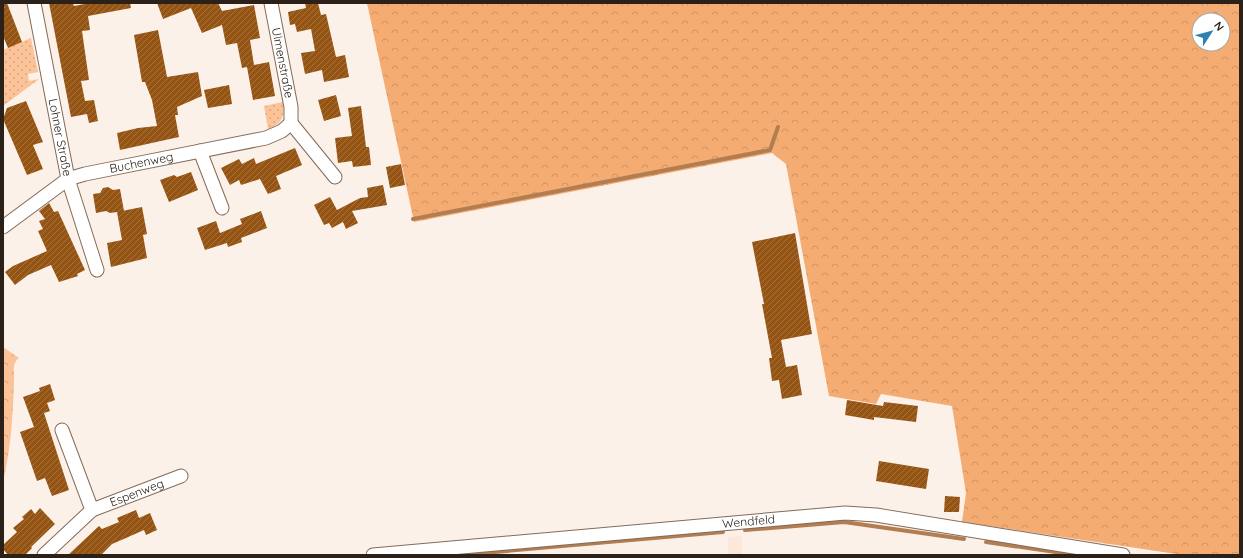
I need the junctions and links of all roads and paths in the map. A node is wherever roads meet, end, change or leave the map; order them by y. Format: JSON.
{"nodes":[{"id":1,"x":34,"y":3,"type":"edge"},
{"id":2,"x":270,"y":3,"type":"edge"},
{"id":3,"x":290,"y":123,"type":"junction"},
{"id":4,"x":200,"y":151,"type":"junction"},
{"id":5,"x":335,"y":177,"type":"dead end"},
{"id":6,"x":68,"y":179,"type":"junction"},
{"id":7,"x":222,"y":208,"type":"dead end"},
{"id":8,"x":3,"y":227,"type":"edge"},
{"id":9,"x":97,"y":270,"type":"dead end"},
{"id":10,"x":62,"y":430,"type":"dead end"},
{"id":11,"x":181,"y":476,"type":"dead end"},
{"id":12,"x":92,"y":510,"type":"junction"},
{"id":13,"x":44,"y":555,"type":"edge"},
{"id":14,"x":373,"y":555,"type":"edge"},
{"id":15,"x":1123,"y":555,"type":"edge"}],
"edges":[{"from":1,"to":6,"type":"street","name":"Lohner Straße"},
{"from":2,"to":3,"type":"street","name":"Ulmenstraße"},
{"from":3,"to":4,"type":"street","name":"Buchenweg"},
{"from":3,"to":5,"type":"street"},
{"from":4,"to":6,"type":"street","name":"Buchenweg"},
{"from":4,"to":7,"type":"street"},
{"from":6,"to":8,"type":"street","name":"Buchenweg"},
{"from":6,"to":9,"type":"street","name":"Lohner Straße"},
{"from":10,"to":12,"type":"street"},
{"from":11,"to":12,"type":"street","name":"Espenweg"},
{"from":12,"to":13,"type":"street","name":"Espenweg"},
{"from":14,"to":15,"type":"street","name":"Wendfeld"}]}
